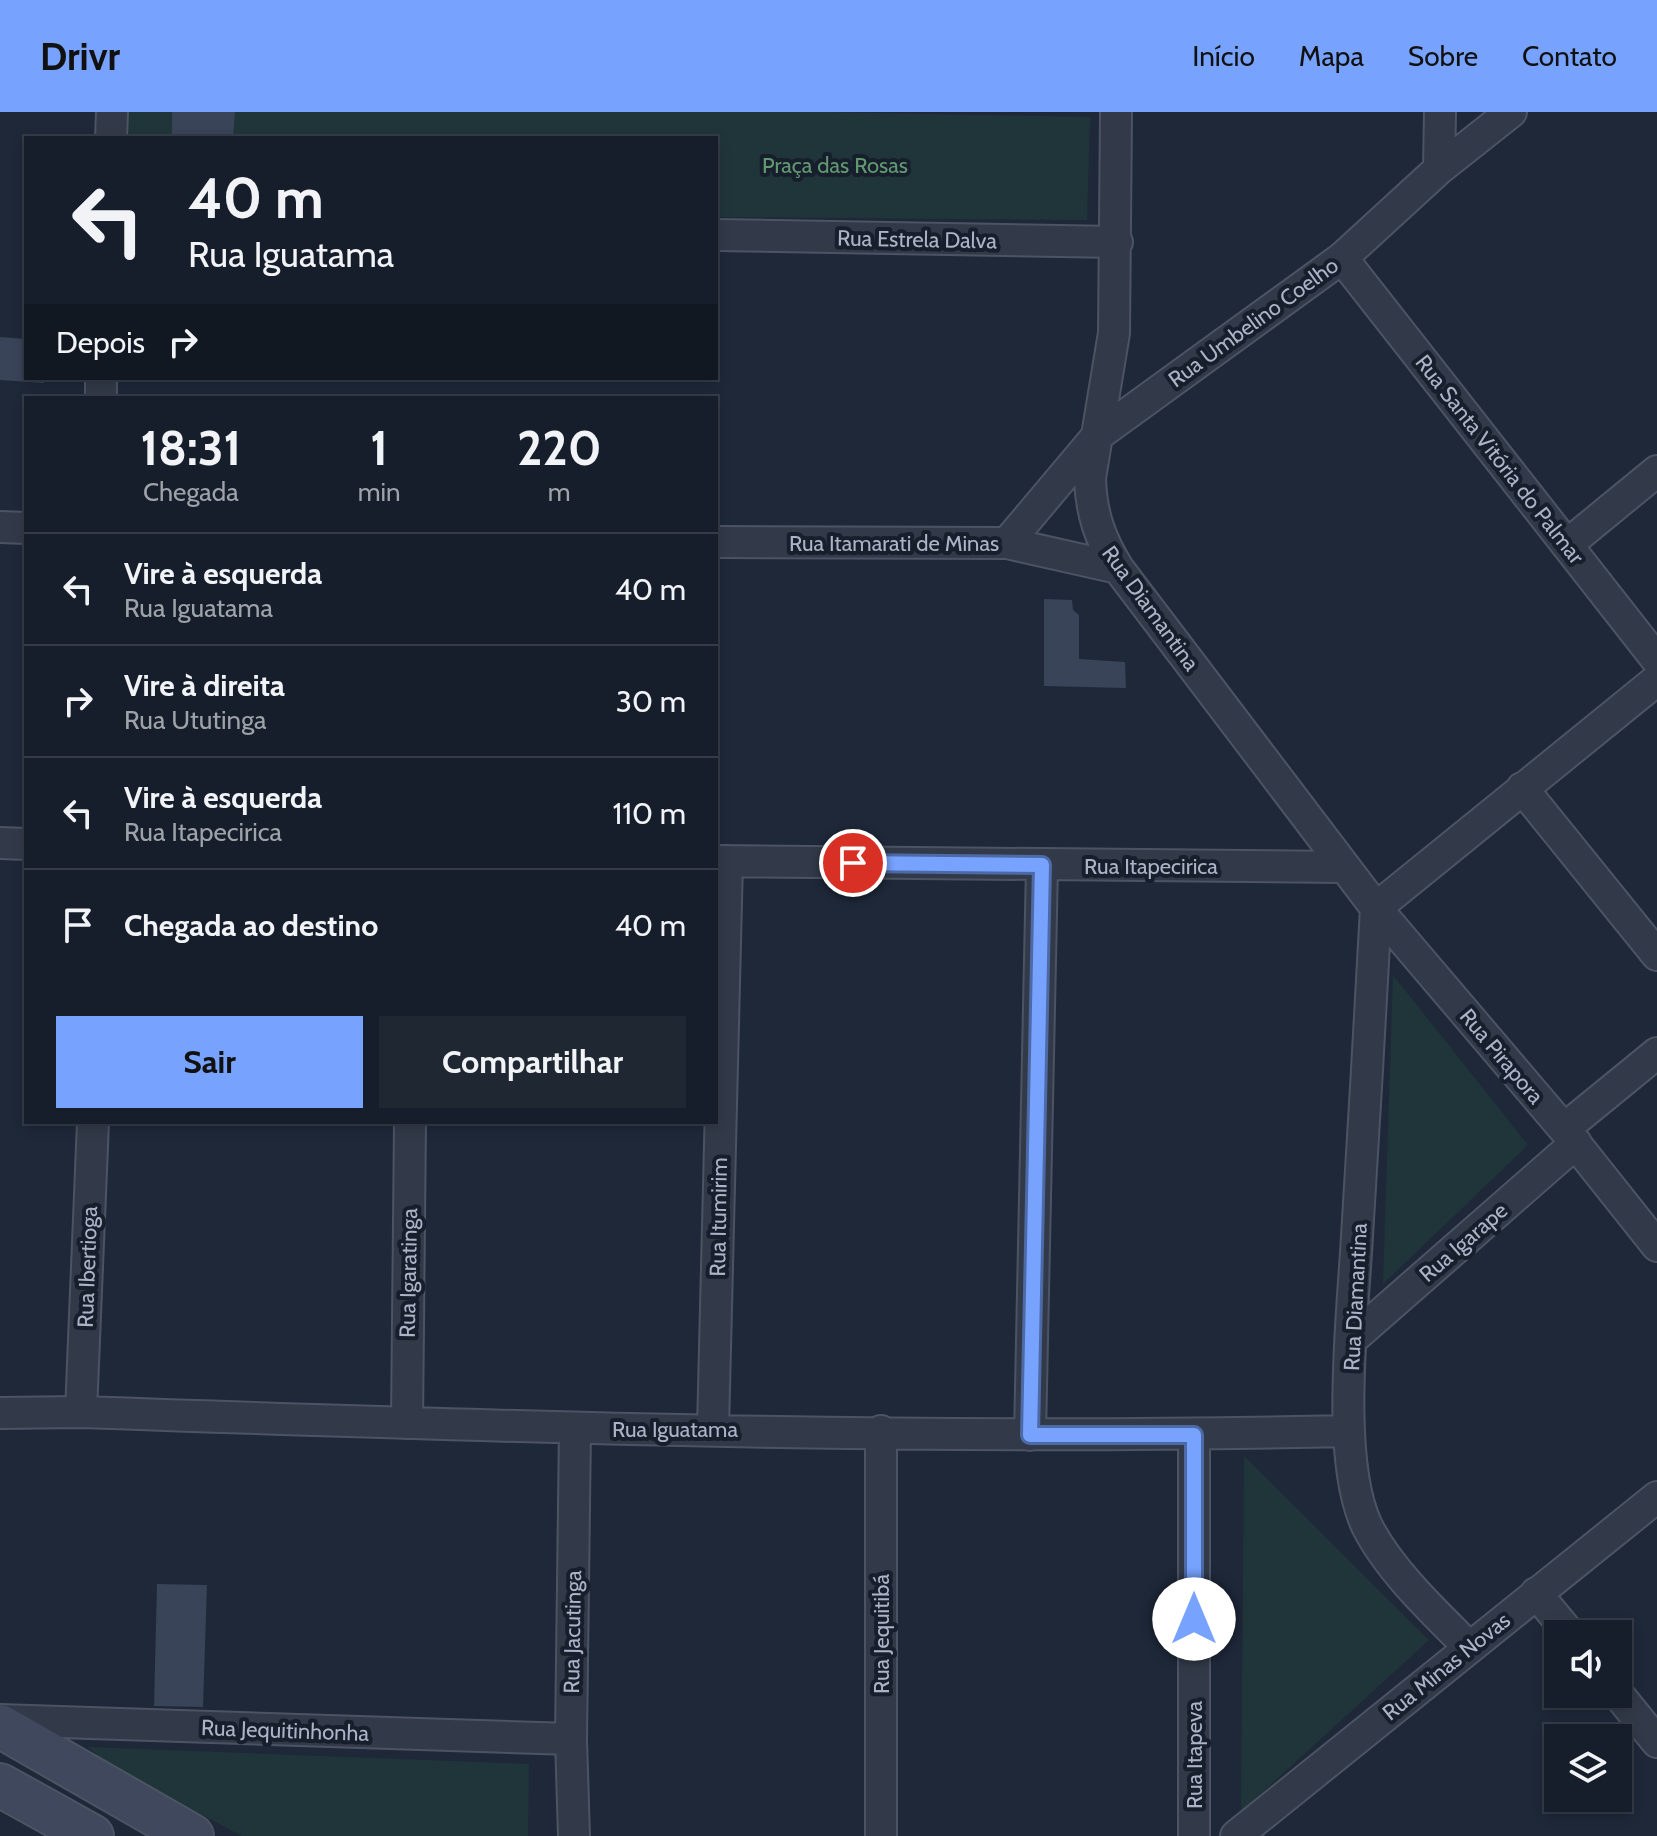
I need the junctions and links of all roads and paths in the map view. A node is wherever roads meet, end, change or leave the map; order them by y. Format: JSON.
{"nodes":[{"id":1,"x":112,"y":112,"type":"edge"},
{"id":2,"x":1116,"y":112,"type":"edge"},
{"id":3,"x":1440,"y":112,"type":"edge"},
{"id":4,"x":1511,"y":112,"type":"edge"},
{"id":5,"x":111,"y":136,"type":"edge"},
{"id":6,"x":1439,"y":169,"type":"junction"},
{"id":7,"x":718,"y":235,"type":"edge"},
{"id":8,"x":1117,"y":242,"type":"junction"},
{"id":9,"x":1342,"y":258,"type":"junction"},
{"id":10,"x":1098,"y":435,"type":"junction"},
{"id":11,"x":1657,"y":471,"type":"edge"},
{"id":12,"x":0,"y":527,"type":"edge"},
{"id":13,"x":24,"y":528,"type":"edge"},
{"id":14,"x":718,"y":542,"type":"edge"},
{"id":15,"x":1007,"y":543,"type":"junction"},
{"id":16,"x":1568,"y":544,"type":"junction"},
{"id":17,"x":1118,"y":568,"type":"junction"},
{"id":18,"x":1657,"y":660,"type":"edge"},
{"id":19,"x":1657,"y":680,"type":"edge"},
{"id":20,"x":1522,"y":788,"type":"junction"},
{"id":21,"x":0,"y":843,"type":"edge"},
{"id":22,"x":24,"y":844,"type":"edge"},
{"id":23,"x":722,"y":861,"type":"edge"},
{"id":24,"x":1042,"y":865,"type":"junction"},
{"id":25,"x":1345,"y":867,"type":"junction"},
{"id":26,"x":1376,"y":908,"type":"junction"},
{"id":27,"x":1657,"y":955,"type":"edge"},
{"id":28,"x":1657,"y":1053,"type":"edge"},
{"id":29,"x":718,"y":1113,"type":"edge"},
{"id":30,"x":93,"y":1124,"type":"edge"},
{"id":31,"x":410,"y":1124,"type":"edge"},
{"id":32,"x":718,"y":1124,"type":"edge"},
{"id":33,"x":1570,"y":1136,"type":"junction"},
{"id":34,"x":1657,"y":1246,"type":"edge"},
{"id":35,"x":1351,"y":1340,"type":"junction"},
{"id":36,"x":81,"y":1412,"type":"junction"},
{"id":37,"x":0,"y":1413,"type":"edge"},
{"id":38,"x":407,"y":1423,"type":"junction"},
{"id":39,"x":575,"y":1429,"type":"junction"},
{"id":40,"x":713,"y":1429,"type":"junction"},
{"id":41,"x":881,"y":1431,"type":"junction"},
{"id":42,"x":1349,"y":1431,"type":"junction"},
{"id":43,"x":1030,"y":1435,"type":"junction"},
{"id":44,"x":1194,"y":1435,"type":"junction"},
{"id":45,"x":1657,"y":1497,"type":"edge"},
{"id":46,"x":1536,"y":1593,"type":"junction"},
{"id":47,"x":1558,"y":1620,"type":"edge"},
{"id":48,"x":1469,"y":1647,"type":"junction"},
{"id":49,"x":1629,"y":1708,"type":"edge"},
{"id":50,"x":0,"y":1723,"type":"edge"},
{"id":51,"x":571,"y":1739,"type":"junction"},
{"id":52,"x":1657,"y":1742,"type":"edge"},
{"id":53,"x":0,"y":1785,"type":"edge"},
{"id":54,"x":92,"y":1836,"type":"edge"},
{"id":55,"x":192,"y":1836,"type":"edge"},
{"id":56,"x":574,"y":1836,"type":"edge"},
{"id":57,"x":881,"y":1836,"type":"edge"},
{"id":58,"x":1194,"y":1836,"type":"edge"},
{"id":59,"x":1236,"y":1836,"type":"edge"}],
"edges":[{"from":1,"to":5,"type":"street"},
{"from":2,"to":8,"type":"street","name":"Rua Diamantina"},
{"from":3,"to":6,"type":"street"},
{"from":4,"to":6,"type":"street","name":"Rua Umbelino Coelho"},
{"from":6,"to":9,"type":"street","name":"Rua Umbelino Coelho"},
{"from":7,"to":8,"type":"street","name":"Rua Estrela Dalva"},
{"from":8,"to":10,"type":"street","name":"Rua Diamantina"},
{"from":9,"to":10,"type":"street","name":"Rua Umbelino Coelho"},
{"from":9,"to":16,"type":"street","name":"Rua Santa Vitória do Palmar"},
{"from":10,"to":15,"type":"street","name":"Rua Umbelino Coelho"},
{"from":10,"to":17,"type":"street","name":"Rua Diamantina"},
{"from":11,"to":16,"type":"street"},
{"from":12,"to":13,"type":"street"},
{"from":14,"to":15,"type":"street","name":"Rua Itamarati de Minas"},
{"from":15,"to":17,"type":"street","name":"Rua Itamarati de Minas"},
{"from":16,"to":18,"type":"street","name":"Rua Santa Vitória do Palmar"},
{"from":17,"to":25,"type":"street","name":"Rua Diamantina"},
{"from":19,"to":20,"type":"street"},
{"from":20,"to":26,"type":"street"},
{"from":20,"to":27,"type":"street"},
{"from":21,"to":22,"type":"street"},
{"from":23,"to":24,"type":"street","name":"Rua Itapecirica"},
{"from":23,"to":29,"type":"street","name":"Rua Itumirim"},
{"from":24,"to":25,"type":"street","name":"Rua Itapecirica"},
{"from":24,"to":43,"type":"street"},
{"from":25,"to":26,"type":"street","name":"Rua Pirapora"},
{"from":26,"to":33,"type":"street","name":"Rua Pirapora"},
{"from":26,"to":35,"type":"street","name":"Rua Diamantina"},
{"from":28,"to":33,"type":"street","name":"Rua Igarape"},
{"from":30,"to":36,"type":"street","name":"Rua Ibertioga"},
{"from":31,"to":38,"type":"street","name":"Rua Igaratinga"},
{"from":32,"to":40,"type":"street","name":"Rua Itumirim"},
{"from":33,"to":34,"type":"street","name":"Rua Pirapora"},
{"from":33,"to":35,"type":"street","name":"Rua Igarape"},
{"from":35,"to":42,"type":"street","name":"Rua Diamantina"},
{"from":36,"to":37,"type":"street","name":"Rua Iguatama"},
{"from":36,"to":38,"type":"street","name":"Rua Iguatama"},
{"from":38,"to":39,"type":"street","name":"Rua Iguatama"},
{"from":39,"to":40,"type":"street","name":"Rua Iguatama"},
{"from":39,"to":51,"type":"street","name":"Rua Jacutinga"},
{"from":40,"to":41,"type":"street","name":"Rua Iguatama"},
{"from":41,"to":43,"type":"street","name":"Rua Iguatama"},
{"from":41,"to":57,"type":"street","name":"Rua Jequitibá"},
{"from":42,"to":44,"type":"street","name":"Rua Iguatama"},
{"from":42,"to":48,"type":"street","name":"Rua Diamantina"},
{"from":43,"to":44,"type":"street","name":"Rua Iguatama"},
{"from":44,"to":58,"type":"street","name":"Rua Itapeva"},
{"from":45,"to":46,"type":"street","name":"Rua Minas Novas"},
{"from":46,"to":47,"type":"street"},
{"from":46,"to":48,"type":"street","name":"Rua Minas Novas"},
{"from":48,"to":59,"type":"street","name":"Rua Minas Novas"},
{"from":49,"to":52,"type":"street"},
{"from":50,"to":51,"type":"street","name":"Rua Jequitinhonha"},
{"from":50,"to":55,"type":"main road"},
{"from":51,"to":56,"type":"street","name":"Rua Jacutinga"},
{"from":53,"to":54,"type":"main road"}]}
